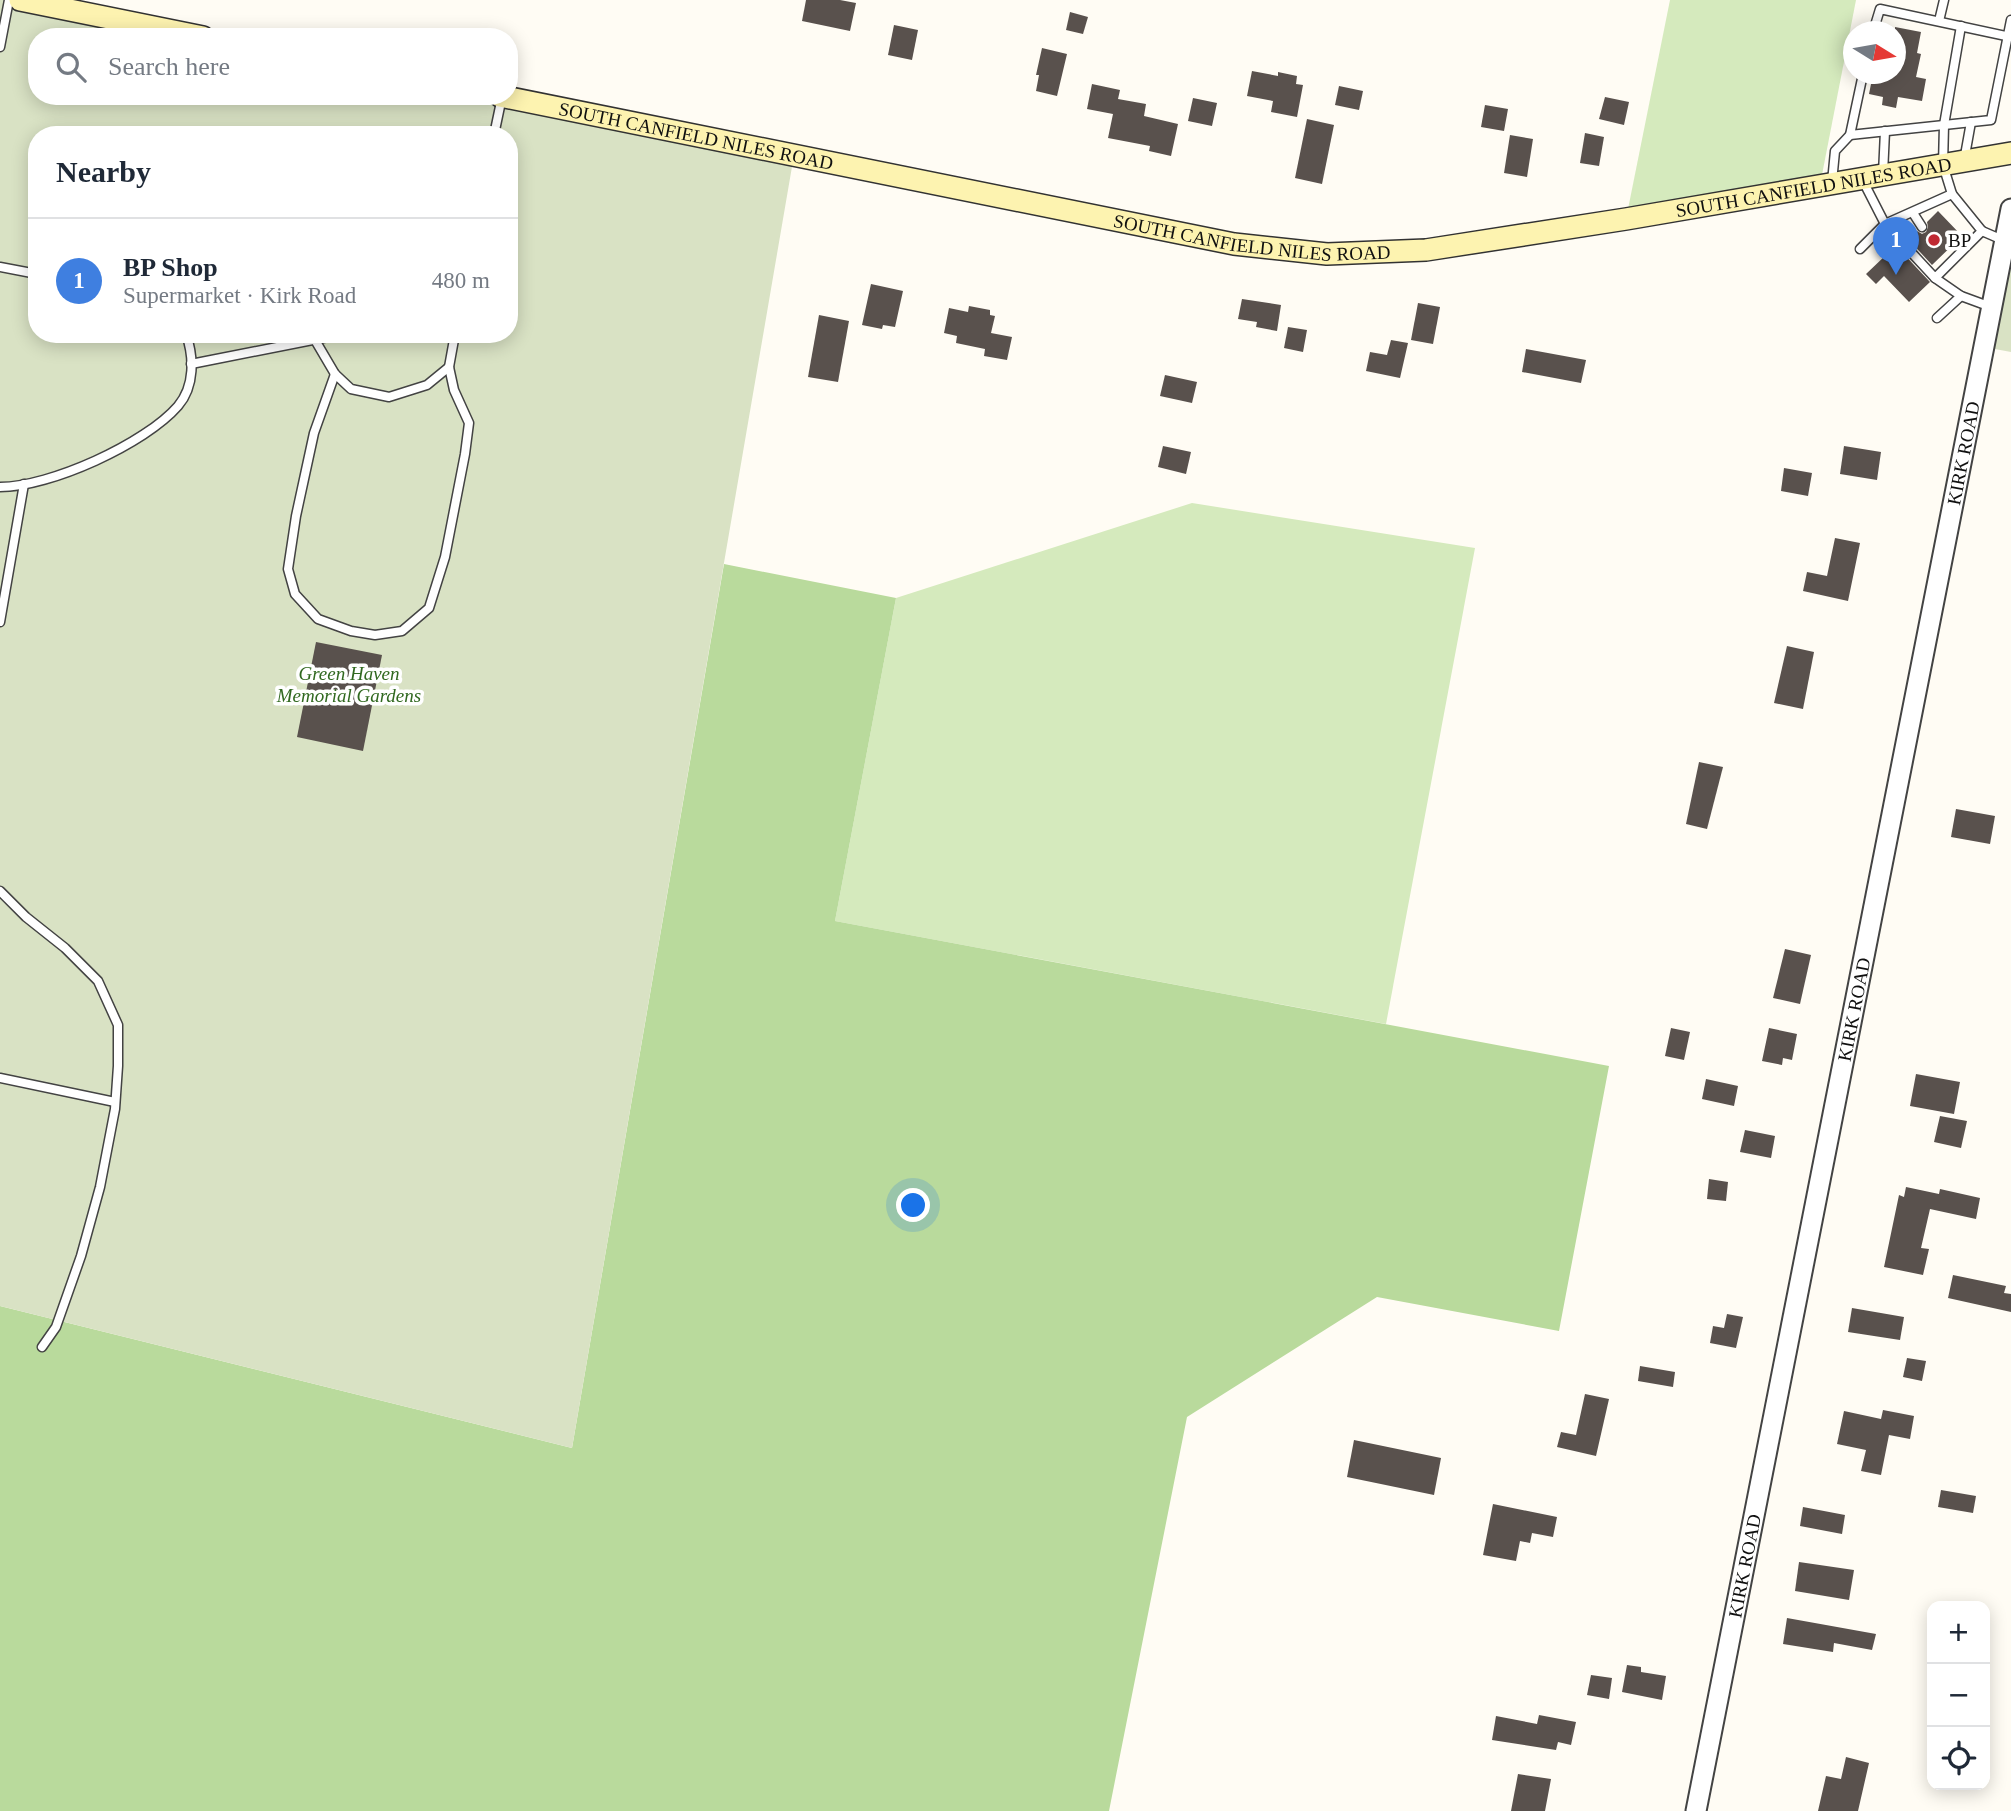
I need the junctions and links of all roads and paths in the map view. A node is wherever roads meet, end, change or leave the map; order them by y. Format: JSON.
{"nodes":[{"id":1,"x":9,"y":0,"type":"edge"},
{"id":2,"x":20,"y":0,"type":"edge"},
{"id":3,"x":1944,"y":0,"type":"edge"},
{"id":4,"x":2011,"y":20,"type":"edge"},
{"id":5,"x":1877,"y":21,"type":"edge"},
{"id":6,"x":1939,"y":21,"type":"junction"},
{"id":7,"x":1961,"y":26,"type":"junction"},
{"id":8,"x":158,"y":28,"type":"edge"},
{"id":9,"x":2009,"y":37,"type":"edge"},
{"id":10,"x":0,"y":47,"type":"edge"},
{"id":11,"x":1861,"y":84,"type":"edge"},
{"id":12,"x":518,"y":99,"type":"edge"},
{"id":13,"x":499,"y":105,"type":"edge"},
{"id":14,"x":1970,"y":122,"type":"junction"},
{"id":15,"x":1944,"y":125,"type":"junction"},
{"id":16,"x":496,"y":126,"type":"edge"},
{"id":17,"x":1885,"y":131,"type":"junction"},
{"id":18,"x":1850,"y":135,"type":"junction"},
{"id":19,"x":2011,"y":153,"type":"edge"},
{"id":20,"x":1954,"y":163,"type":"junction"},
{"id":21,"x":1883,"y":175,"type":"junction"},
{"id":22,"x":1861,"y":178,"type":"junction"},
{"id":23,"x":1832,"y":182,"type":"junction"},
{"id":24,"x":1952,"y":194,"type":"junction"},
{"id":25,"x":2011,"y":209,"type":"edge"},
{"id":26,"x":1913,"y":213,"type":"junction"},
{"id":27,"x":1885,"y":224,"type":"junction"},
{"id":28,"x":1922,"y":227,"type":"dead end"},
{"id":29,"x":1982,"y":231,"type":"junction"},
{"id":30,"x":2005,"y":241,"type":"junction"},
{"id":31,"x":1860,"y":249,"type":"dead end"},
{"id":32,"x":1947,"y":251,"type":"dead end"},
{"id":33,"x":1955,"y":259,"type":"junction"},
{"id":34,"x":0,"y":267,"type":"edge"},
{"id":35,"x":28,"y":272,"type":"edge"},
{"id":36,"x":1935,"y":278,"type":"junction"},
{"id":37,"x":1961,"y":296,"type":"junction"},
{"id":38,"x":1992,"y":307,"type":"junction"},
{"id":39,"x":1937,"y":318,"type":"dead end"},
{"id":40,"x":189,"y":343,"type":"edge"},
{"id":41,"x":300,"y":343,"type":"edge"},
{"id":42,"x":317,"y":343,"type":"edge"},
{"id":43,"x":453,"y":343,"type":"edge"},
{"id":44,"x":191,"y":364,"type":"junction"},
{"id":45,"x":449,"y":367,"type":"junction"},
{"id":46,"x":335,"y":374,"type":"junction"},
{"id":47,"x":24,"y":484,"type":"junction"},
{"id":48,"x":0,"y":487,"type":"edge"},
{"id":49,"x":0,"y":622,"type":"edge"},
{"id":50,"x":0,"y":891,"type":"edge"},
{"id":51,"x":0,"y":1078,"type":"edge"},
{"id":52,"x":115,"y":1102,"type":"junction"},
{"id":53,"x":42,"y":1347,"type":"dead end"},
{"id":54,"x":1696,"y":1811,"type":"edge"}],
"edges":[{"from":1,"to":10,"type":"lane"},
{"from":2,"to":8,"type":"main road"},
{"from":3,"to":6,"type":"lane"},
{"from":4,"to":9,"type":"lane"},
{"from":5,"to":6,"type":"lane"},
{"from":6,"to":7,"type":"lane"},
{"from":7,"to":9,"type":"lane"},
{"from":7,"to":15,"type":"lane"},
{"from":9,"to":14,"type":"lane"},
{"from":11,"to":18,"type":"lane"},
{"from":12,"to":23,"type":"main road","name":"SOUTH CANFIELD NILES ROAD"},
{"from":13,"to":16,"type":"lane"},
{"from":14,"to":15,"type":"lane"},
{"from":14,"to":20,"type":"lane"},
{"from":15,"to":17,"type":"lane"},
{"from":15,"to":20,"type":"lane"},
{"from":17,"to":18,"type":"lane"},
{"from":17,"to":21,"type":"lane"},
{"from":18,"to":23,"type":"lane"},
{"from":19,"to":20,"type":"main road","name":"SOUTH CANFIELD NILES ROAD"},
{"from":20,"to":21,"type":"main road","name":"SOUTH CANFIELD NILES ROAD"},
{"from":20,"to":24,"type":"lane"},
{"from":21,"to":22,"type":"main road","name":"SOUTH CANFIELD NILES ROAD"},
{"from":22,"to":23,"type":"main road","name":"SOUTH CANFIELD NILES ROAD"},
{"from":22,"to":27,"type":"lane"},
{"from":24,"to":26,"type":"lane"},
{"from":24,"to":29,"type":"lane"},
{"from":25,"to":30,"type":"street","name":"KIRK ROAD"},
{"from":26,"to":27,"type":"lane"},
{"from":26,"to":28,"type":"lane"},
{"from":27,"to":31,"type":"lane"},
{"from":27,"to":36,"type":"lane"},
{"from":29,"to":30,"type":"lane"},
{"from":29,"to":33,"type":"lane"},
{"from":30,"to":38,"type":"street","name":"KIRK ROAD"},
{"from":32,"to":33,"type":"lane"},
{"from":33,"to":36,"type":"lane"},
{"from":34,"to":35,"type":"lane"},
{"from":36,"to":37,"type":"lane"},
{"from":37,"to":38,"type":"lane"},
{"from":37,"to":39,"type":"lane"},
{"from":38,"to":54,"type":"street","name":"KIRK ROAD"},
{"from":40,"to":44,"type":"lane"},
{"from":41,"to":44,"type":"lane"},
{"from":42,"to":46,"type":"lane"},
{"from":43,"to":45,"type":"lane"},
{"from":44,"to":47,"type":"lane"},
{"from":45,"to":46,"type":"lane"},
{"from":45,"to":46,"type":"lane"},
{"from":47,"to":48,"type":"lane"},
{"from":47,"to":49,"type":"lane"},
{"from":50,"to":52,"type":"lane"},
{"from":51,"to":52,"type":"lane"},
{"from":52,"to":53,"type":"lane"}]}
